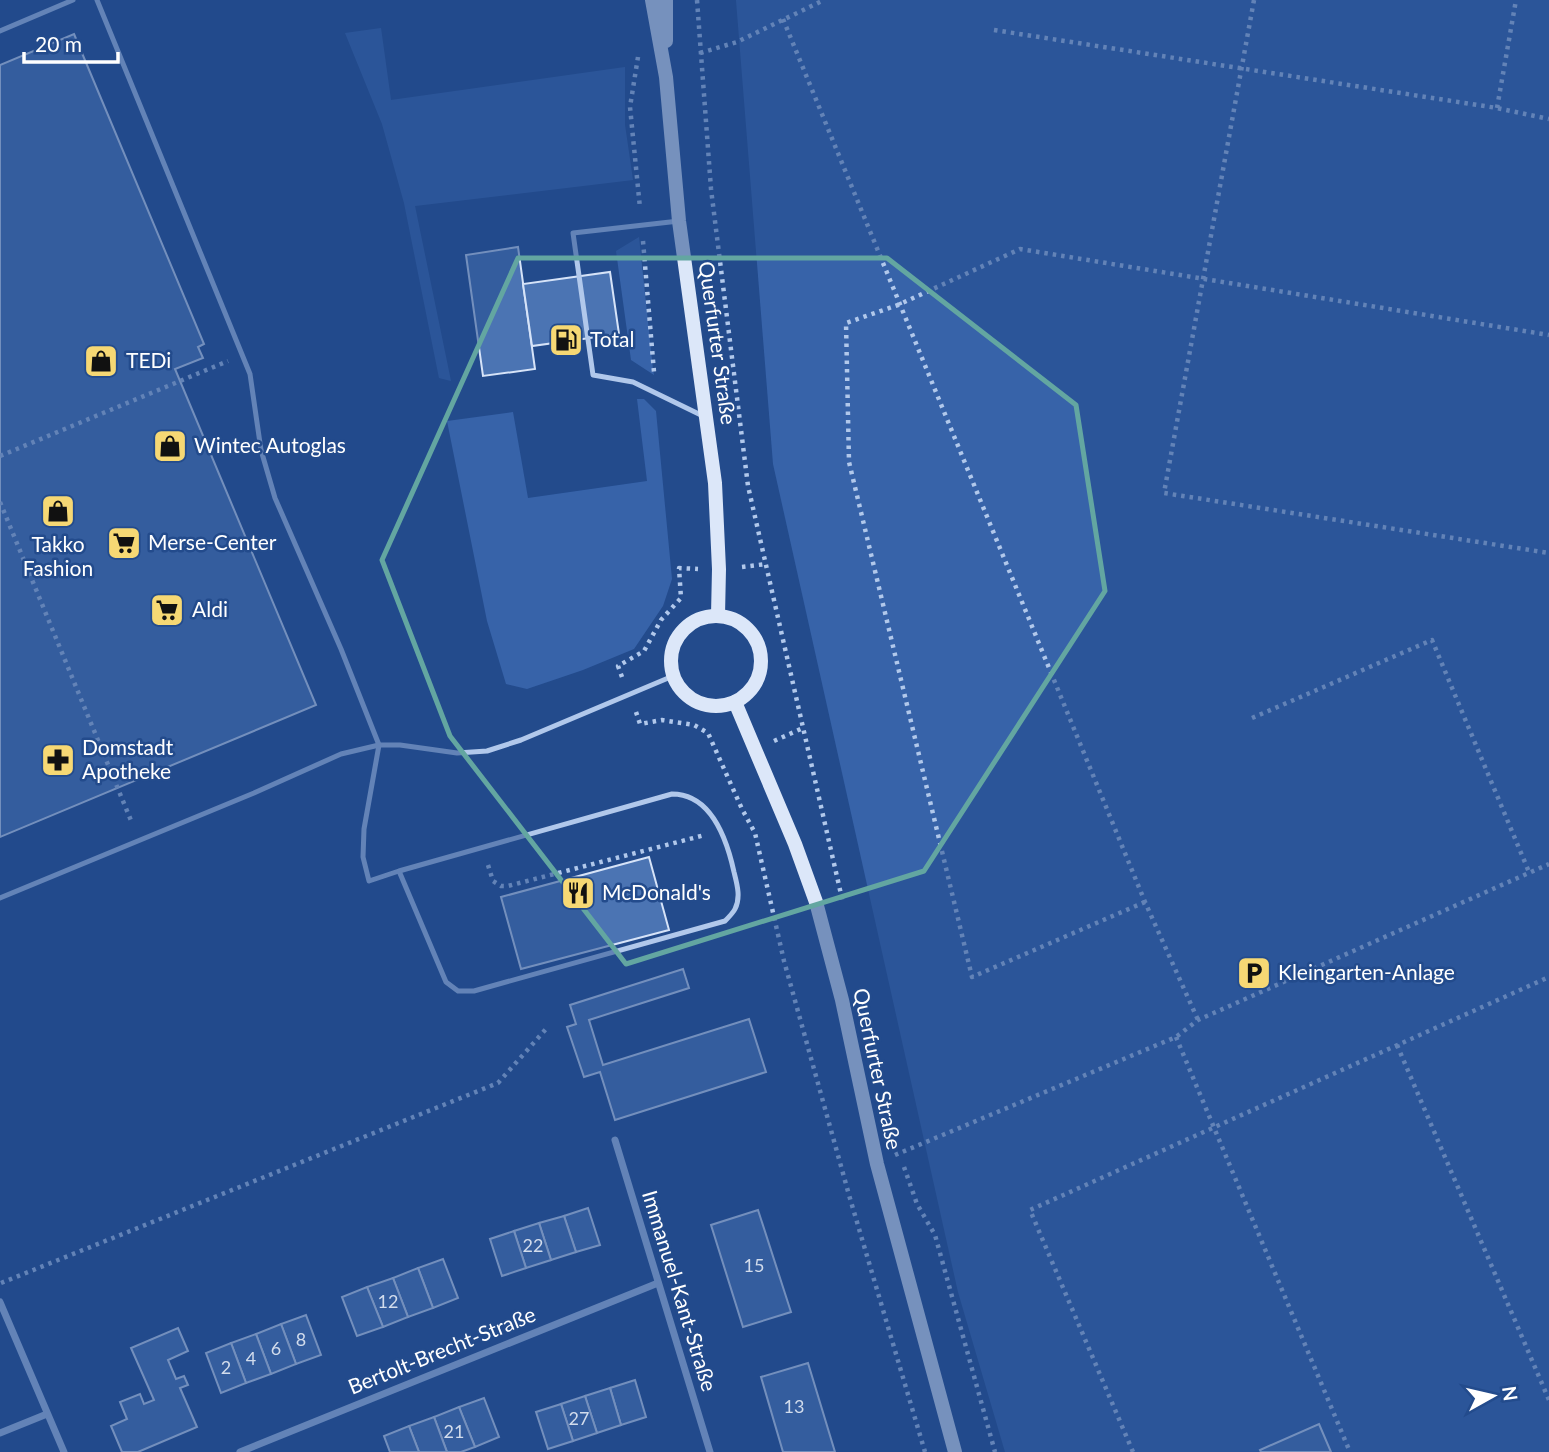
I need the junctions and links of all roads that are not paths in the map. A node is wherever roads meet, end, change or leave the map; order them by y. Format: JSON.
{"nodes":[{"id":1,"x":73,"y":0,"type":"edge"},
{"id":2,"x":97,"y":0,"type":"edge"},
{"id":3,"x":652,"y":0,"type":"edge"},
{"id":4,"x":666,"y":0,"type":"edge"},
{"id":5,"x":0,"y":31,"type":"edge"},
{"id":6,"x":666,"y":77,"type":"junction"},
{"id":7,"x":679,"y":222,"type":"junction"},
{"id":8,"x":707,"y":418,"type":"junction"},
{"id":9,"x":718,"y":615,"type":"junction"},
{"id":10,"x":673,"y":676,"type":"junction"},
{"id":11,"x":735,"y":702,"type":"junction"},
{"id":12,"x":379,"y":745,"type":"junction"},
{"id":13,"x":399,"y":871,"type":"junction"},
{"id":14,"x":0,"y":898,"type":"edge"},
{"id":15,"x":615,"y":1140,"type":"dead end"},
{"id":16,"x":658,"y":1283,"type":"junction"},
{"id":17,"x":0,"y":1302,"type":"edge"},
{"id":18,"x":47,"y":1413,"type":"junction"},
{"id":19,"x":0,"y":1433,"type":"edge"},
{"id":20,"x":64,"y":1452,"type":"edge"},
{"id":21,"x":240,"y":1452,"type":"edge"},
{"id":22,"x":710,"y":1452,"type":"edge"},
{"id":23,"x":955,"y":1452,"type":"edge"}],
"edges":[{"from":1,"to":5,"type":"lane"},
{"from":2,"to":12,"type":"lane"},
{"from":3,"to":6,"type":"main road","name":"Querfurter Straße"},
{"from":4,"to":6,"type":"main road","name":"Querfurter Straße"},
{"from":6,"to":7,"type":"main road","name":"Querfurter Straße"},
{"from":7,"to":8,"type":"main road","name":"Querfurter Straße"},
{"from":7,"to":8,"type":"lane"},
{"from":8,"to":9,"type":"main road","name":"Querfurter Straße"},
{"from":9,"to":10,"type":"main road"},
{"from":9,"to":11,"type":"main road"},
{"from":10,"to":11,"type":"main road"},
{"from":10,"to":12,"type":"lane"},
{"from":11,"to":23,"type":"main road","name":"Querfurter Straße"},
{"from":12,"to":13,"type":"lane"},
{"from":12,"to":14,"type":"lane"},
{"from":13,"to":13,"type":"lane"},
{"from":15,"to":16,"type":"street","name":"Immanuel-Kant-Straße"},
{"from":16,"to":21,"type":"street","name":"Bertolt-Brecht-Straße"},
{"from":16,"to":22,"type":"street","name":"Immanuel-Kant-Straße"},
{"from":17,"to":18,"type":"street"},
{"from":18,"to":19,"type":"street"},
{"from":18,"to":20,"type":"street"}]}
